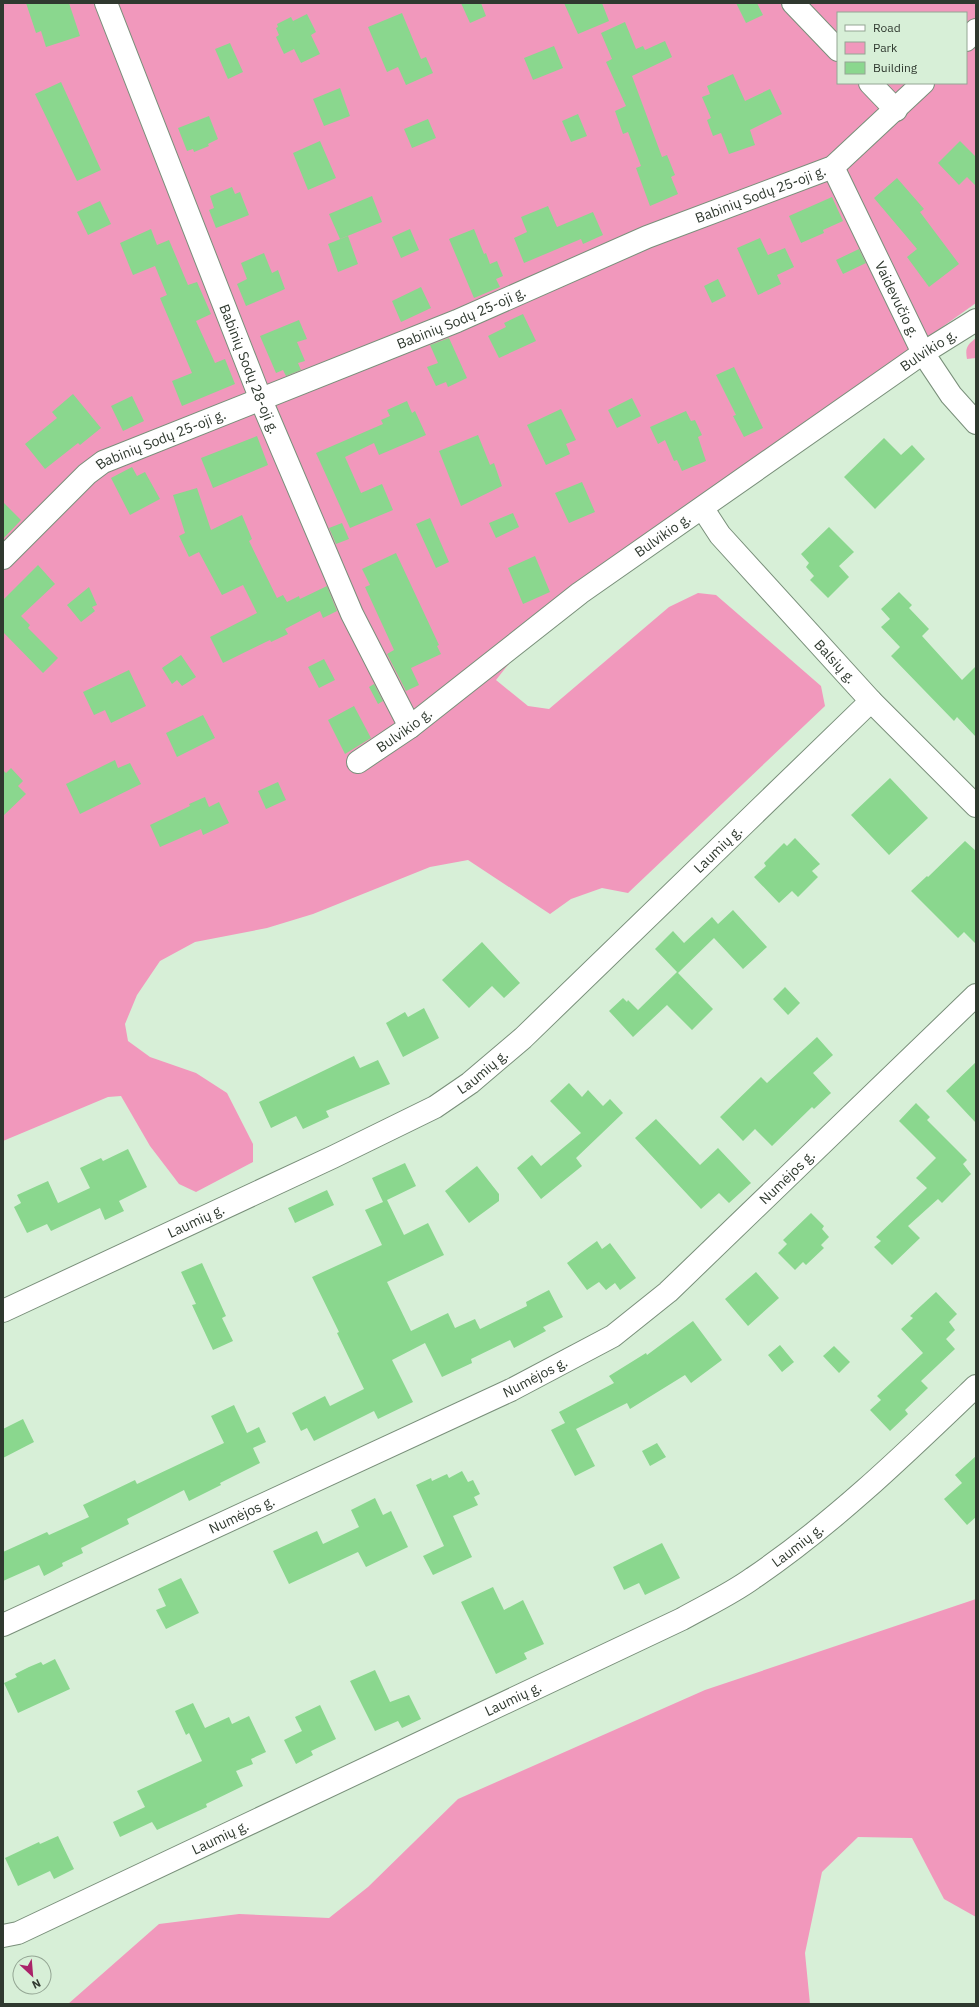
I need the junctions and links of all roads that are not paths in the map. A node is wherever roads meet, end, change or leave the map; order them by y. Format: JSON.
{"nodes":[{"id":1,"x":106,"y":3,"type":"edge"},
{"id":2,"x":792,"y":3,"type":"edge"},
{"id":3,"x":976,"y":30,"type":"edge"},
{"id":4,"x":967,"y":39,"type":"edge"},
{"id":5,"x":837,"y":49,"type":"edge"},
{"id":6,"x":871,"y":84,"type":"edge"},
{"id":7,"x":922,"y":84,"type":"edge"},
{"id":8,"x":896,"y":110,"type":"junction"},
{"id":9,"x":833,"y":167,"type":"junction"},
{"id":10,"x":976,"y":320,"type":"edge"},
{"id":11,"x":923,"y":353,"type":"junction"},
{"id":12,"x":261,"y":400,"type":"junction"},
{"id":13,"x":976,"y":423,"type":"edge"},
{"id":14,"x":703,"y":509,"type":"junction"},
{"id":15,"x":3,"y":558,"type":"edge"},
{"id":16,"x":871,"y":701,"type":"junction"},
{"id":17,"x":410,"y":727,"type":"junction"},
{"id":18,"x":358,"y":762,"type":"dead end"},
{"id":19,"x":976,"y":806,"type":"edge"},
{"id":20,"x":976,"y":995,"type":"edge"},
{"id":21,"x":3,"y":1311,"type":"edge"},
{"id":22,"x":976,"y":1386,"type":"edge"},
{"id":23,"x":3,"y":1626,"type":"edge"},
{"id":24,"x":3,"y":1936,"type":"edge"}],
"edges":[{"from":1,"to":12,"type":"street","name":"Babinių Sodų 28-oji g."},
{"from":2,"to":5,"type":"street"},
{"from":3,"to":4,"type":"street"},
{"from":6,"to":8,"type":"street"},
{"from":7,"to":8,"type":"street","name":"Babinių Sodų 25-oji g."},
{"from":8,"to":9,"type":"street","name":"Babinių Sodų 25-oji g."},
{"from":9,"to":11,"type":"street","name":"Vaidevučio g."},
{"from":9,"to":12,"type":"street","name":"Babinių Sodų 25-oji g."},
{"from":10,"to":11,"type":"street","name":"Bulvikio g."},
{"from":11,"to":13,"type":"street","name":"Vaidevučio g."},
{"from":11,"to":14,"type":"street","name":"Bulvikio g."},
{"from":12,"to":15,"type":"street","name":"Babinių Sodų 25-oji g."},
{"from":12,"to":17,"type":"street","name":"Babinių Sodų 28-oji g."},
{"from":14,"to":16,"type":"street","name":"Balsių g."},
{"from":14,"to":17,"type":"street","name":"Bulvikio g."},
{"from":16,"to":19,"type":"street","name":"Balsių g."},
{"from":16,"to":21,"type":"street","name":"Laumių g."},
{"from":17,"to":18,"type":"street","name":"Bulvikio g."},
{"from":20,"to":23,"type":"street","name":"Numėjos g."},
{"from":22,"to":24,"type":"street","name":"Laumių g."}]}
